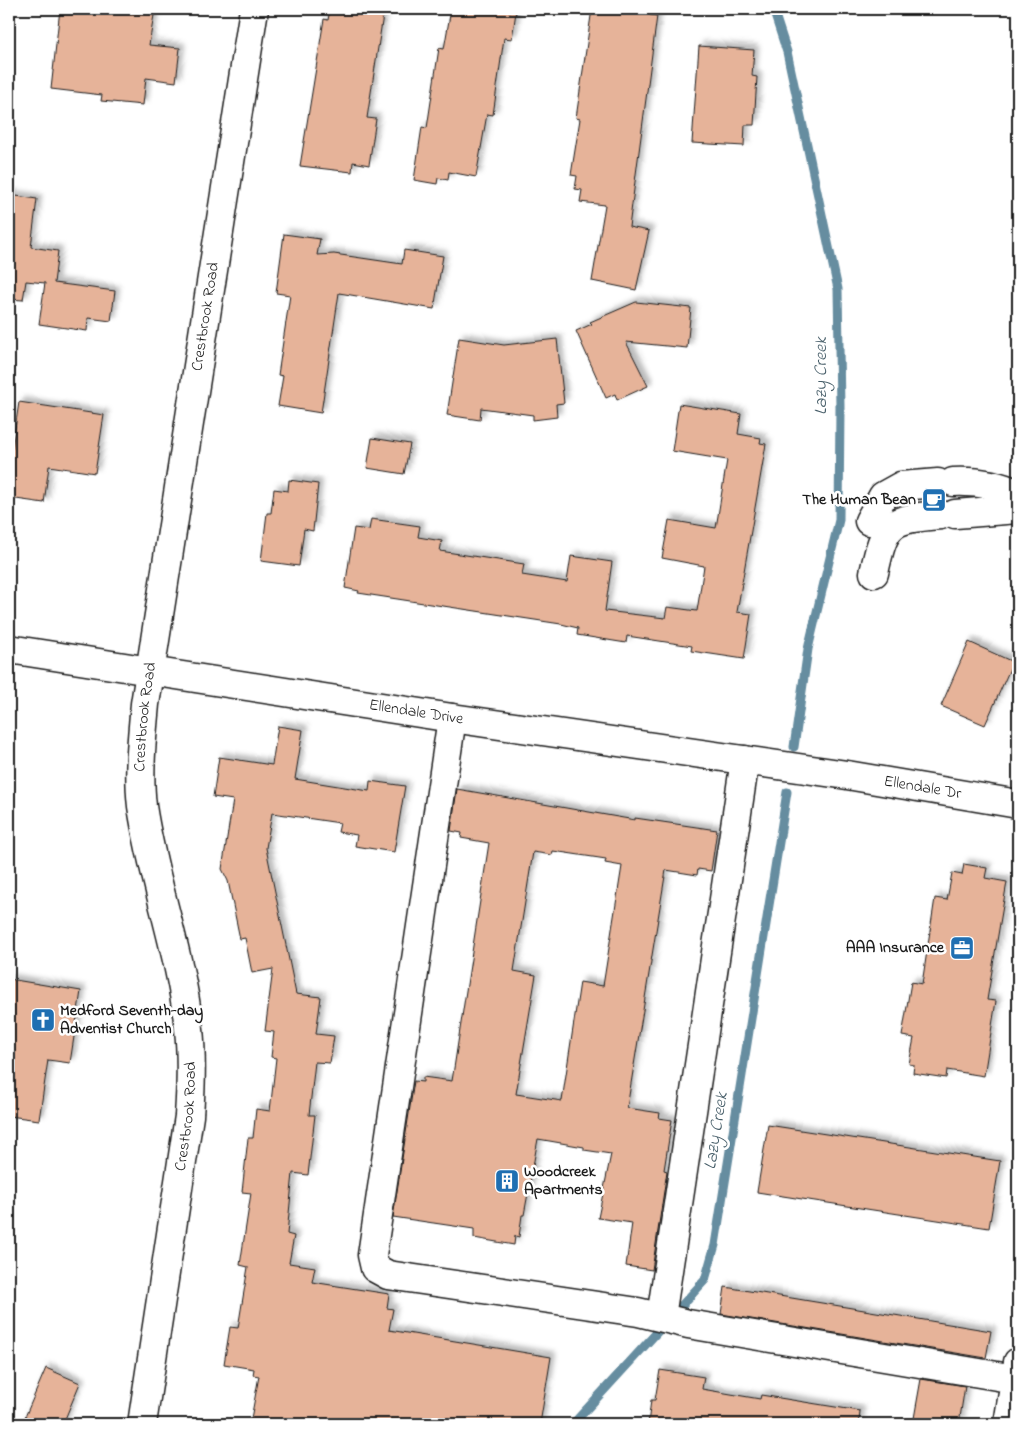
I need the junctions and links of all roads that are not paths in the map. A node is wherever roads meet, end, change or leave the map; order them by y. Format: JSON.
{"nodes":[{"id":1,"x":254,"y":9,"type":"edge"},
{"id":2,"x":1018,"y":494,"type":"edge"},
{"id":3,"x":1018,"y":509,"type":"edge"},
{"id":4,"x":869,"y":521,"type":"dead end"},
{"id":5,"x":874,"y":573,"type":"dead end"},
{"id":6,"x":9,"y":649,"type":"edge"},
{"id":7,"x":150,"y":671,"type":"junction"},
{"id":8,"x":452,"y":718,"type":"junction"},
{"id":9,"x":757,"y":762,"type":"junction"},
{"id":10,"x":826,"y":772,"type":"joint"},
{"id":11,"x":1018,"y":804,"type":"edge"},
{"id":12,"x":661,"y":1317,"type":"junction"},
{"id":13,"x":1017,"y":1370,"type":"edge"},
{"id":14,"x":142,"y":1424,"type":"edge"},
{"id":15,"x":1008,"y":1424,"type":"edge"}],
"edges":[{"from":1,"to":7,"type":"street","name":"Crestbrook Road"},
{"from":2,"to":4,"type":"street"},
{"from":3,"to":5,"type":"street"},
{"from":6,"to":7,"type":"street","name":"Ellendale Drive"},
{"from":7,"to":8,"type":"street","name":"Ellendale Drive"},
{"from":7,"to":14,"type":"street","name":"Crestbrook Road"},
{"from":8,"to":9,"type":"street","name":"Ellendale Drive"},
{"from":8,"to":12,"type":"street"},
{"from":9,"to":10,"type":"street","name":"Ellendale Drive"},
{"from":9,"to":12,"type":"street"},
{"from":10,"to":11,"type":"street","name":"Ellendale Dr"},
{"from":12,"to":13,"type":"street"},
{"from":13,"to":15,"type":"street"}]}
